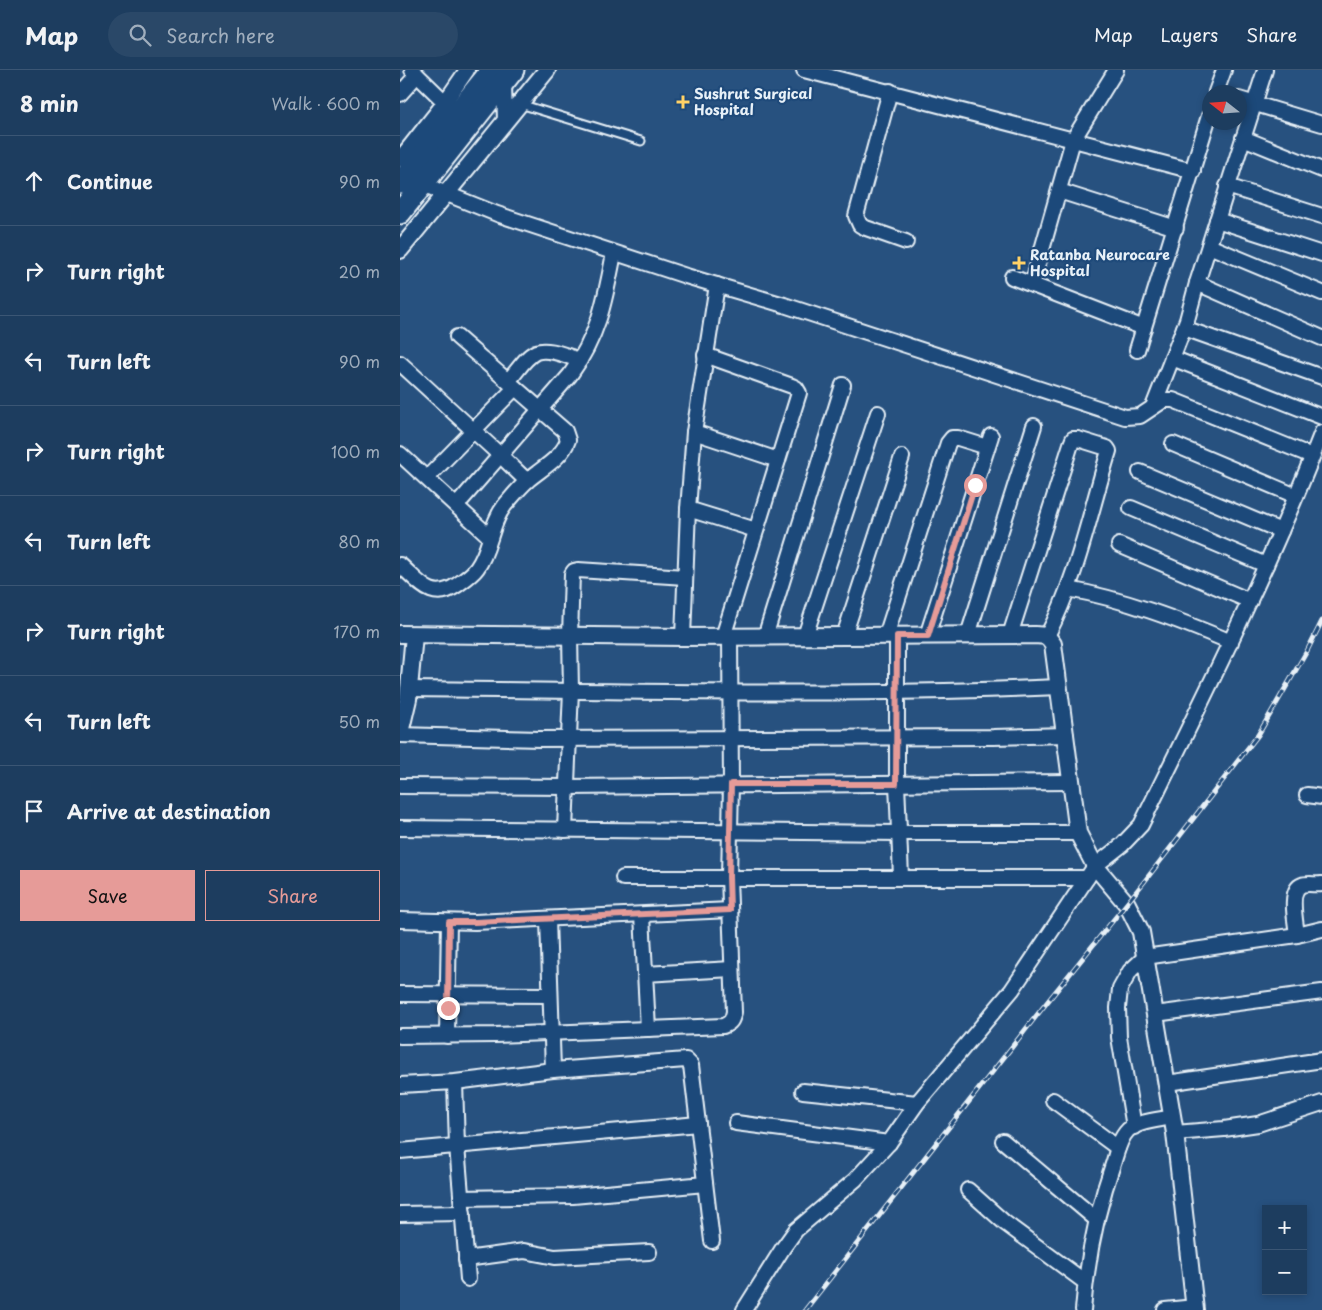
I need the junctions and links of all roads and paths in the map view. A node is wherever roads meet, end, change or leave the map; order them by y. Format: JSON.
{"nodes":[{"id":1,"x":467,"y":70,"type":"edge"},
{"id":2,"x":547,"y":70,"type":"edge"},
{"id":3,"x":804,"y":70,"type":"edge"},
{"id":4,"x":1116,"y":70,"type":"edge"},
{"id":5,"x":1224,"y":70,"type":"edge"},
{"id":6,"x":1265,"y":70,"type":"edge"},
{"id":7,"x":414,"y":72,"type":"edge"},
{"id":8,"x":503,"y":74,"type":"edge"},
{"id":9,"x":1220,"y":85,"type":"edge"},
{"id":10,"x":890,"y":91,"type":"junction"},
{"id":11,"x":400,"y":94,"type":"edge"},
{"id":12,"x":1247,"y":101,"type":"edge"},
{"id":13,"x":519,"y":104,"type":"junction"},
{"id":14,"x":1256,"y":104,"type":"junction"},
{"id":15,"x":451,"y":108,"type":"junction"},
{"id":16,"x":505,"y":122,"type":"junction"},
{"id":17,"x":1322,"y":124,"type":"edge"},
{"id":18,"x":1206,"y":130,"type":"edge"},
{"id":19,"x":1242,"y":138,"type":"junction"},
{"id":20,"x":1073,"y":140,"type":"junction"},
{"id":21,"x":640,"y":141,"type":"dead end"},
{"id":22,"x":1322,"y":170,"type":"edge"},
{"id":23,"x":1193,"y":171,"type":"junction"},
{"id":24,"x":407,"y":176,"type":"edge"},
{"id":25,"x":1228,"y":186,"type":"junction"},
{"id":26,"x":1059,"y":191,"type":"junction"},
{"id":27,"x":446,"y":193,"type":"junction"},
{"id":28,"x":400,"y":213,"type":"edge"},
{"id":29,"x":1322,"y":216,"type":"edge"},
{"id":30,"x":1217,"y":220,"type":"junction"},
{"id":31,"x":1176,"y":228,"type":"junction"},
{"id":32,"x":906,"y":242,"type":"dead end"},
{"id":33,"x":1209,"y":246,"type":"junction"},
{"id":34,"x":400,"y":250,"type":"edge"},
{"id":35,"x":614,"y":252,"type":"junction"},
{"id":36,"x":1322,"y":254,"type":"edge"},
{"id":37,"x":1012,"y":277,"type":"dead end"},
{"id":38,"x":1197,"y":283,"type":"junction"},
{"id":39,"x":717,"y":285,"type":"junction"},
{"id":40,"x":1032,"y":285,"type":"junction"},
{"id":41,"x":1322,"y":292,"type":"edge"},
{"id":42,"x":1144,"y":328,"type":"junction"},
{"id":43,"x":1184,"y":328,"type":"junction"},
{"id":44,"x":457,"y":337,"type":"dead end"},
{"id":45,"x":1322,"y":338,"type":"edge"},
{"id":46,"x":1137,"y":350,"type":"dead end"},
{"id":47,"x":705,"y":355,"type":"junction"},
{"id":48,"x":1172,"y":358,"type":"junction"},
{"id":49,"x":580,"y":360,"type":"junction"},
{"id":50,"x":400,"y":364,"type":"edge"},
{"id":51,"x":1322,"y":377,"type":"edge"},
{"id":52,"x":511,"y":385,"type":"junction"},
{"id":53,"x":843,"y":386,"type":"dead end"},
{"id":54,"x":1153,"y":408,"type":"junction"},
{"id":55,"x":540,"y":410,"type":"junction"},
{"id":56,"x":878,"y":413,"type":"dead end"},
{"id":57,"x":1322,"y":417,"type":"edge"},
{"id":58,"x":1034,"y":426,"type":"dead end"},
{"id":59,"x":473,"y":430,"type":"junction"},
{"id":60,"x":694,"y":432,"type":"junction"},
{"id":61,"x":1322,"y":432,"type":"edge"},
{"id":62,"x":1173,"y":444,"type":"dead end"},
{"id":63,"x":400,"y":454,"type":"edge"},
{"id":64,"x":500,"y":455,"type":"junction"},
{"id":65,"x":1312,"y":456,"type":"junction"},
{"id":66,"x":902,"y":457,"type":"dead end"},
{"id":67,"x":778,"y":460,"type":"junction"},
{"id":68,"x":1140,"y":472,"type":"dead end"},
{"id":69,"x":427,"y":478,"type":"junction"},
{"id":70,"x":527,"y":481,"type":"junction"},
{"id":71,"x":1296,"y":496,"type":"junction"},
{"id":72,"x":457,"y":505,"type":"junction"},
{"id":73,"x":1131,"y":508,"type":"dead end"},
{"id":74,"x":688,"y":509,"type":"junction"},
{"id":75,"x":756,"y":530,"type":"junction"},
{"id":76,"x":1281,"y":530,"type":"junction"},
{"id":77,"x":490,"y":537,"type":"junction"},
{"id":78,"x":1119,"y":545,"type":"dead end"},
{"id":79,"x":400,"y":564,"type":"edge"},
{"id":80,"x":1266,"y":565,"type":"junction"},
{"id":81,"x":685,"y":577,"type":"junction"},
{"id":82,"x":1068,"y":588,"type":"junction"},
{"id":83,"x":1250,"y":601,"type":"junction"},
{"id":84,"x":407,"y":635,"type":"edge"},
{"id":85,"x":968,"y":635,"type":"junction"},
{"id":86,"x":1010,"y":635,"type":"junction"},
{"id":87,"x":570,"y":636,"type":"junction"},
{"id":88,"x":765,"y":636,"type":"junction"},
{"id":89,"x":805,"y":636,"type":"junction"},
{"id":90,"x":844,"y":636,"type":"junction"},
{"id":91,"x":892,"y":636,"type":"junction"},
{"id":92,"x":928,"y":636,"type":"junction"},
{"id":93,"x":1047,"y":636,"type":"junction"},
{"id":94,"x":683,"y":637,"type":"junction"},
{"id":95,"x":727,"y":637,"type":"junction"},
{"id":96,"x":1231,"y":642,"type":"junction"},
{"id":97,"x":1059,"y":687,"type":"junction"},
{"id":98,"x":409,"y":689,"type":"junction"},
{"id":99,"x":571,"y":690,"type":"junction"},
{"id":100,"x":898,"y":691,"type":"junction"},
{"id":101,"x":731,"y":692,"type":"junction"},
{"id":102,"x":400,"y":734,"type":"edge"},
{"id":103,"x":1066,"y":735,"type":"junction"},
{"id":104,"x":898,"y":738,"type":"junction"},
{"id":105,"x":570,"y":739,"type":"junction"},
{"id":106,"x":730,"y":739,"type":"junction"},
{"id":107,"x":1072,"y":782,"type":"junction"},
{"id":108,"x":731,"y":784,"type":"junction"},
{"id":109,"x":896,"y":784,"type":"junction"},
{"id":110,"x":400,"y":786,"type":"edge"},
{"id":111,"x":567,"y":786,"type":"junction"},
{"id":112,"x":1306,"y":795,"type":"dead end"},
{"id":113,"x":1322,"y":797,"type":"edge"},
{"id":114,"x":400,"y":828,"type":"edge"},
{"id":115,"x":565,"y":830,"type":"junction"},
{"id":116,"x":730,"y":831,"type":"junction"},
{"id":117,"x":898,"y":833,"type":"junction"},
{"id":118,"x":1078,"y":833,"type":"junction"},
{"id":119,"x":1091,"y":872,"type":"junction"},
{"id":120,"x":729,"y":877,"type":"junction"},
{"id":121,"x":901,"y":877,"type":"junction"},
{"id":122,"x":623,"y":878,"type":"dead end"},
{"id":123,"x":1322,"y":884,"type":"edge"},
{"id":124,"x":730,"y":910,"type":"junction"},
{"id":125,"x":642,"y":914,"type":"junction"},
{"id":126,"x":548,"y":919,"type":"junction"},
{"id":127,"x":400,"y":920,"type":"edge"},
{"id":128,"x":449,"y":922,"type":"junction"},
{"id":129,"x":1322,"y":929,"type":"edge"},
{"id":130,"x":1297,"y":935,"type":"junction"},
{"id":131,"x":1145,"y":957,"type":"junction"},
{"id":132,"x":732,"y":969,"type":"junction"},
{"id":133,"x":645,"y":974,"type":"junction"},
{"id":134,"x":1322,"y":992,"type":"edge"},
{"id":135,"x":400,"y":994,"type":"edge"},
{"id":136,"x":449,"y":994,"type":"junction"},
{"id":137,"x":550,"y":995,"type":"junction"},
{"id":138,"x":1155,"y":1014,"type":"junction"},
{"id":139,"x":648,"y":1029,"type":"junction"},
{"id":140,"x":551,"y":1034,"type":"junction"},
{"id":141,"x":400,"y":1036,"type":"edge"},
{"id":142,"x":447,"y":1036,"type":"junction"},
{"id":143,"x":1322,"y":1060,"type":"edge"},
{"id":144,"x":553,"y":1070,"type":"junction"},
{"id":145,"x":455,"y":1082,"type":"junction"},
{"id":146,"x":1167,"y":1083,"type":"junction"},
{"id":147,"x":400,"y":1085,"type":"edge"},
{"id":148,"x":803,"y":1091,"type":"dead end"},
{"id":149,"x":1053,"y":1100,"type":"dead end"},
{"id":150,"x":1322,"y":1103,"type":"edge"},
{"id":151,"x":917,"y":1104,"type":"junction"},
{"id":152,"x":1172,"y":1117,"type":"junction"},
{"id":153,"x":698,"y":1124,"type":"junction"},
{"id":154,"x":736,"y":1124,"type":"dead end"},
{"id":155,"x":1134,"y":1126,"type":"junction"},
{"id":156,"x":1175,"y":1133,"type":"junction"},
{"id":157,"x":1003,"y":1141,"type":"dead end"},
{"id":158,"x":889,"y":1143,"type":"junction"},
{"id":159,"x":457,"y":1146,"type":"junction"},
{"id":160,"x":1118,"y":1148,"type":"junction"},
{"id":161,"x":400,"y":1151,"type":"edge"},
{"id":162,"x":705,"y":1184,"type":"junction"},
{"id":163,"x":968,"y":1190,"type":"dead end"},
{"id":164,"x":461,"y":1198,"type":"junction"},
{"id":165,"x":463,"y":1213,"type":"junction"},
{"id":166,"x":400,"y":1214,"type":"edge"},
{"id":167,"x":1097,"y":1220,"type":"junction"},
{"id":168,"x":712,"y":1240,"type":"dead end"},
{"id":169,"x":649,"y":1252,"type":"dead end"},
{"id":170,"x":466,"y":1259,"type":"junction"},
{"id":171,"x":468,"y":1279,"type":"dead end"},
{"id":172,"x":1085,"y":1282,"type":"junction"},
{"id":173,"x":1195,"y":1308,"type":"edge"},
{"id":174,"x":744,"y":1310,"type":"edge"},
{"id":175,"x":1082,"y":1310,"type":"edge"},
{"id":176,"x":1165,"y":1310,"type":"edge"}],
"edges":[{"from":1,"to":15,"type":"street"},
{"from":2,"to":13,"type":"street"},
{"from":3,"to":10,"type":"street"},
{"from":4,"to":20,"type":"street"},
{"from":5,"to":9,"type":"street"},
{"from":6,"to":14,"type":"street"},
{"from":7,"to":11,"type":"street"},
{"from":7,"to":15,"type":"street"},
{"from":8,"to":15,"type":"main road"},
{"from":8,"to":16,"type":"street"},
{"from":8,"to":24,"type":"main road"},
{"from":10,"to":20,"type":"street"},
{"from":10,"to":32,"type":"street"},
{"from":12,"to":14,"type":"street"},
{"from":13,"to":16,"type":"street"},
{"from":13,"to":21,"type":"lane"},
{"from":14,"to":17,"type":"street"},
{"from":14,"to":19,"type":"street"},
{"from":15,"to":24,"type":"main road"},
{"from":16,"to":27,"type":"street"},
{"from":18,"to":23,"type":"street"},
{"from":19,"to":22,"type":"street"},
{"from":19,"to":25,"type":"street"},
{"from":20,"to":23,"type":"street"},
{"from":20,"to":26,"type":"street"},
{"from":23,"to":31,"type":"street"},
{"from":24,"to":27,"type":"street"},
{"from":24,"to":28,"type":"main road"},
{"from":25,"to":29,"type":"street"},
{"from":25,"to":30,"type":"street"},
{"from":26,"to":31,"type":"street"},
{"from":26,"to":40,"type":"street"},
{"from":27,"to":34,"type":"street"},
{"from":27,"to":35,"type":"street"},
{"from":30,"to":33,"type":"street"},
{"from":30,"to":36,"type":"street"},
{"from":31,"to":42,"type":"street"},
{"from":33,"to":38,"type":"street"},
{"from":33,"to":41,"type":"street"},
{"from":35,"to":39,"type":"street"},
{"from":35,"to":49,"type":"street"},
{"from":37,"to":40,"type":"street"},
{"from":38,"to":43,"type":"street"},
{"from":38,"to":45,"type":"street"},
{"from":39,"to":47,"type":"street"},
{"from":39,"to":54,"type":"street"},
{"from":40,"to":42,"type":"street"},
{"from":42,"to":46,"type":"street"},
{"from":43,"to":48,"type":"street"},
{"from":43,"to":51,"type":"street"},
{"from":44,"to":52,"type":"street"},
{"from":47,"to":60,"type":"street"},
{"from":47,"to":67,"type":"street"},
{"from":48,"to":54,"type":"street"},
{"from":48,"to":57,"type":"street"},
{"from":49,"to":52,"type":"street"},
{"from":49,"to":55,"type":"street"},
{"from":50,"to":59,"type":"street"},
{"from":52,"to":55,"type":"street"},
{"from":52,"to":59,"type":"street"},
{"from":53,"to":88,"type":"street"},
{"from":54,"to":65,"type":"street"},
{"from":55,"to":64,"type":"street"},
{"from":55,"to":70,"type":"street"},
{"from":56,"to":89,"type":"street"},
{"from":58,"to":85,"type":"street"},
{"from":59,"to":64,"type":"street"},
{"from":59,"to":69,"type":"street"},
{"from":60,"to":67,"type":"street"},
{"from":60,"to":74,"type":"street"},
{"from":61,"to":65,"type":"street"},
{"from":62,"to":71,"type":"street"},
{"from":63,"to":69,"type":"street"},
{"from":64,"to":70,"type":"street"},
{"from":64,"to":72,"type":"street"},
{"from":65,"to":71,"type":"street"},
{"from":66,"to":90,"type":"street"},
{"from":67,"to":75,"type":"street"},
{"from":68,"to":76,"type":"street"},
{"from":69,"to":72,"type":"street"},
{"from":70,"to":77,"type":"street"},
{"from":71,"to":76,"type":"street"},
{"from":72,"to":77,"type":"street"},
{"from":73,"to":80,"type":"street"},
{"from":74,"to":75,"type":"street"},
{"from":74,"to":81,"type":"street"},
{"from":75,"to":95,"type":"street"},
{"from":76,"to":80,"type":"street"},
{"from":77,"to":79,"type":"street"},
{"from":78,"to":83,"type":"street"},
{"from":80,"to":83,"type":"street"},
{"from":81,"to":87,"type":"street"},
{"from":81,"to":94,"type":"street"},
{"from":82,"to":86,"type":"street"},
{"from":82,"to":93,"type":"street"},
{"from":82,"to":96,"type":"street"},
{"from":83,"to":96,"type":"street"},
{"from":84,"to":87,"type":"street"},
{"from":84,"to":98,"type":"street"},
{"from":85,"to":86,"type":"street"},
{"from":85,"to":92,"type":"street"},
{"from":86,"to":93,"type":"street"},
{"from":87,"to":94,"type":"street"},
{"from":87,"to":99,"type":"street"},
{"from":88,"to":89,"type":"street"},
{"from":88,"to":95,"type":"street"},
{"from":89,"to":90,"type":"street"},
{"from":90,"to":91,"type":"street"},
{"from":91,"to":92,"type":"street"},
{"from":91,"to":92,"type":"street"},
{"from":91,"to":100,"type":"street"},
{"from":93,"to":97,"type":"street"},
{"from":94,"to":95,"type":"street"},
{"from":95,"to":101,"type":"street"},
{"from":96,"to":119,"type":"street"},
{"from":97,"to":100,"type":"street"},
{"from":97,"to":103,"type":"street"},
{"from":98,"to":99,"type":"street"},
{"from":98,"to":102,"type":"street"},
{"from":99,"to":101,"type":"street"},
{"from":99,"to":105,"type":"street"},
{"from":100,"to":101,"type":"street"},
{"from":100,"to":104,"type":"street"},
{"from":101,"to":106,"type":"street"},
{"from":102,"to":105,"type":"street"},
{"from":103,"to":104,"type":"street"},
{"from":103,"to":107,"type":"street"},
{"from":104,"to":106,"type":"street"},
{"from":104,"to":109,"type":"street"},
{"from":105,"to":106,"type":"street"},
{"from":105,"to":111,"type":"street"},
{"from":106,"to":108,"type":"street"},
{"from":107,"to":109,"type":"street"},
{"from":107,"to":118,"type":"street"},
{"from":108,"to":109,"type":"street"},
{"from":108,"to":111,"type":"street"},
{"from":108,"to":116,"type":"street"},
{"from":109,"to":117,"type":"street"},
{"from":110,"to":111,"type":"street"},
{"from":111,"to":115,"type":"street"},
{"from":112,"to":113,"type":"street"},
{"from":114,"to":115,"type":"street"},
{"from":115,"to":116,"type":"street"},
{"from":116,"to":117,"type":"street"},
{"from":116,"to":120,"type":"street"},
{"from":117,"to":118,"type":"street"},
{"from":117,"to":121,"type":"street"},
{"from":118,"to":119,"type":"street"},
{"from":119,"to":121,"type":"street"},
{"from":119,"to":131,"type":"street"},
{"from":119,"to":151,"type":"street"},
{"from":120,"to":121,"type":"street"},
{"from":120,"to":122,"type":"street"},
{"from":120,"to":124,"type":"street"},
{"from":123,"to":130,"type":"street"},
{"from":124,"to":125,"type":"street"},
{"from":124,"to":132,"type":"street"},
{"from":125,"to":126,"type":"street"},
{"from":125,"to":133,"type":"street"},
{"from":126,"to":128,"type":"street"},
{"from":126,"to":137,"type":"street"},
{"from":127,"to":128,"type":"street"},
{"from":128,"to":136,"type":"street"},
{"from":129,"to":130,"type":"street"},
{"from":130,"to":131,"type":"street"},
{"from":131,"to":138,"type":"street"},
{"from":131,"to":155,"type":"street"},
{"from":132,"to":133,"type":"street"},
{"from":132,"to":139,"type":"street"},
{"from":133,"to":139,"type":"street"},
{"from":134,"to":138,"type":"street"},
{"from":135,"to":136,"type":"street"},
{"from":136,"to":137,"type":"street"},
{"from":136,"to":142,"type":"street"},
{"from":137,"to":140,"type":"street"},
{"from":138,"to":146,"type":"street"},
{"from":139,"to":140,"type":"street"},
{"from":140,"to":142,"type":"street"},
{"from":140,"to":144,"type":"street"},
{"from":141,"to":142,"type":"street"},
{"from":143,"to":146,"type":"street"},
{"from":144,"to":145,"type":"street"},
{"from":144,"to":153,"type":"street"},
{"from":145,"to":147,"type":"street"},
{"from":145,"to":159,"type":"street"},
{"from":146,"to":152,"type":"street"},
{"from":148,"to":151,"type":"street"},
{"from":149,"to":160,"type":"street"},
{"from":150,"to":156,"type":"street"},
{"from":151,"to":158,"type":"street"},
{"from":152,"to":155,"type":"street"},
{"from":152,"to":156,"type":"street"},
{"from":153,"to":159,"type":"street"},
{"from":153,"to":162,"type":"street"},
{"from":154,"to":158,"type":"street"},
{"from":155,"to":160,"type":"street"},
{"from":156,"to":173,"type":"street"},
{"from":157,"to":167,"type":"street"},
{"from":158,"to":174,"type":"street"},
{"from":159,"to":161,"type":"street"},
{"from":159,"to":164,"type":"street"},
{"from":160,"to":167,"type":"street"},
{"from":162,"to":164,"type":"street"},
{"from":162,"to":168,"type":"street"},
{"from":163,"to":172,"type":"street"},
{"from":164,"to":165,"type":"street"},
{"from":165,"to":166,"type":"street"},
{"from":165,"to":170,"type":"street"},
{"from":167,"to":172,"type":"street"},
{"from":169,"to":170,"type":"street"},
{"from":170,"to":171,"type":"street"},
{"from":172,"to":175,"type":"street"},
{"from":173,"to":176,"type":"street"}]}
